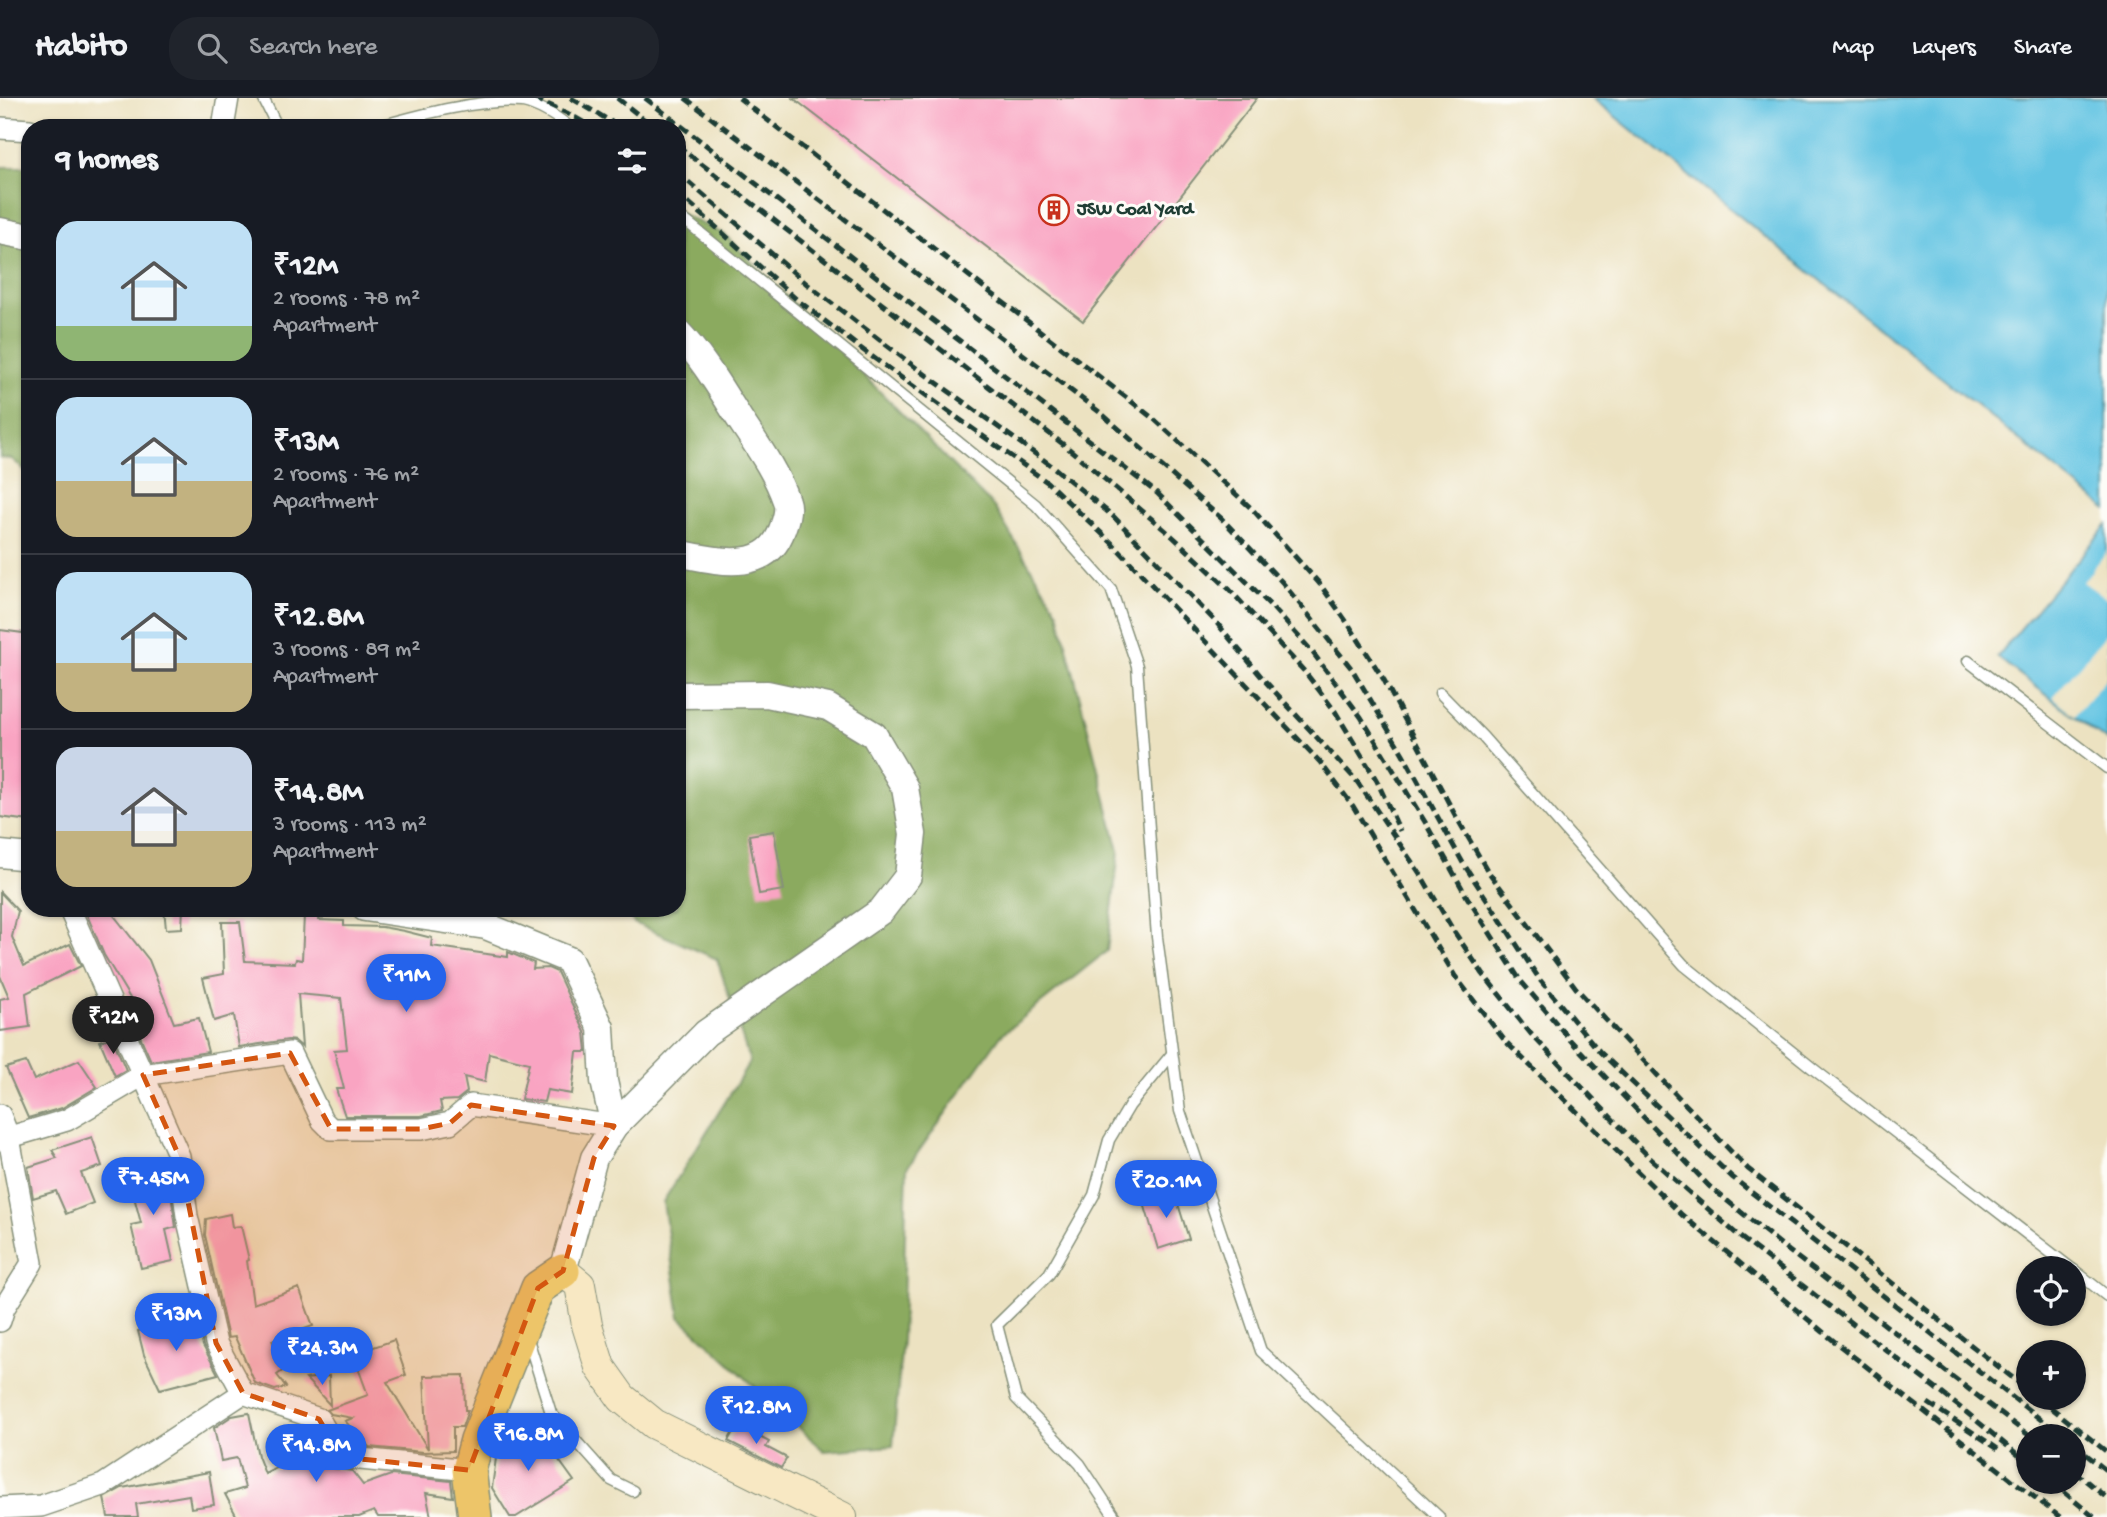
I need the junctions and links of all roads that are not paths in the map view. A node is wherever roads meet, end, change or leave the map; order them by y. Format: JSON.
{"nodes":[{"id":1,"x":228,"y":98,"type":"edge"},
{"id":2,"x":262,"y":98,"type":"edge"},
{"id":3,"x":224,"y":119,"type":"edge"},
{"id":4,"x":273,"y":119,"type":"edge"},
{"id":5,"x":405,"y":119,"type":"edge"},
{"id":6,"x":560,"y":119,"type":"edge"},
{"id":7,"x":0,"y":128,"type":"edge"},
{"id":8,"x":21,"y":129,"type":"edge"},
{"id":9,"x":686,"y":221,"type":"edge"},
{"id":10,"x":0,"y":231,"type":"edge"},
{"id":11,"x":21,"y":235,"type":"edge"},
{"id":12,"x":686,"y":340,"type":"edge"},
{"id":13,"x":686,"y":555,"type":"edge"},
{"id":14,"x":1968,"y":661,"type":"dead end"},
{"id":15,"x":1440,"y":693,"type":"dead end"},
{"id":16,"x":686,"y":695,"type":"edge"},
{"id":17,"x":2107,"y":768,"type":"edge"},
{"id":18,"x":0,"y":854,"type":"edge"},
{"id":19,"x":21,"y":856,"type":"edge"},
{"id":20,"x":73,"y":917,"type":"edge"},
{"id":21,"x":486,"y":917,"type":"edge"},
{"id":22,"x":1172,"y":1054,"type":"junction"},
{"id":23,"x":143,"y":1075,"type":"junction"},
{"id":24,"x":0,"y":1115,"type":"edge"},
{"id":25,"x":614,"y":1126,"type":"junction"},
{"id":26,"x":4,"y":1139,"type":"edge"},
{"id":27,"x":2055,"y":1256,"type":"edge"},
{"id":28,"x":563,"y":1271,"type":"junction"},
{"id":29,"x":2086,"y":1280,"type":"edge"},
{"id":30,"x":2107,"y":1296,"type":"edge"},
{"id":31,"x":1,"y":1312,"type":"edge"},
{"id":32,"x":524,"y":1326,"type":"junction"},
{"id":33,"x":243,"y":1393,"type":"junction"},
{"id":34,"x":469,"y":1470,"type":"junction"},
{"id":35,"x":633,"y":1491,"type":"dead end"},
{"id":36,"x":0,"y":1508,"type":"edge"},
{"id":37,"x":45,"y":1511,"type":"edge"},
{"id":38,"x":475,"y":1517,"type":"edge"},
{"id":39,"x":842,"y":1517,"type":"edge"},
{"id":40,"x":1115,"y":1517,"type":"edge"},
{"id":41,"x":1439,"y":1517,"type":"edge"}],
"edges":[{"from":1,"to":3,"type":"street"},
{"from":2,"to":4,"type":"lane"},
{"from":5,"to":6,"type":"lane"},
{"from":7,"to":8,"type":"street"},
{"from":9,"to":22,"type":"lane"},
{"from":10,"to":11,"type":"street"},
{"from":12,"to":13,"type":"street"},
{"from":14,"to":17,"type":"lane"},
{"from":15,"to":27,"type":"lane"},
{"from":16,"to":25,"type":"street"},
{"from":18,"to":19,"type":"street"},
{"from":20,"to":23,"type":"street"},
{"from":21,"to":25,"type":"street"},
{"from":22,"to":40,"type":"lane"},
{"from":22,"to":41,"type":"lane"},
{"from":23,"to":25,"type":"street"},
{"from":23,"to":26,"type":"street"},
{"from":23,"to":33,"type":"street"},
{"from":24,"to":26,"type":"street"},
{"from":25,"to":28,"type":"street"},
{"from":26,"to":31,"type":"street"},
{"from":28,"to":32,"type":"main road"},
{"from":28,"to":39,"type":"main road"},
{"from":29,"to":30,"type":"lane"},
{"from":32,"to":34,"type":"main road"},
{"from":32,"to":35,"type":"lane"},
{"from":33,"to":34,"type":"street"},
{"from":33,"to":37,"type":"street"},
{"from":34,"to":38,"type":"main road"},
{"from":36,"to":37,"type":"street"}]}
